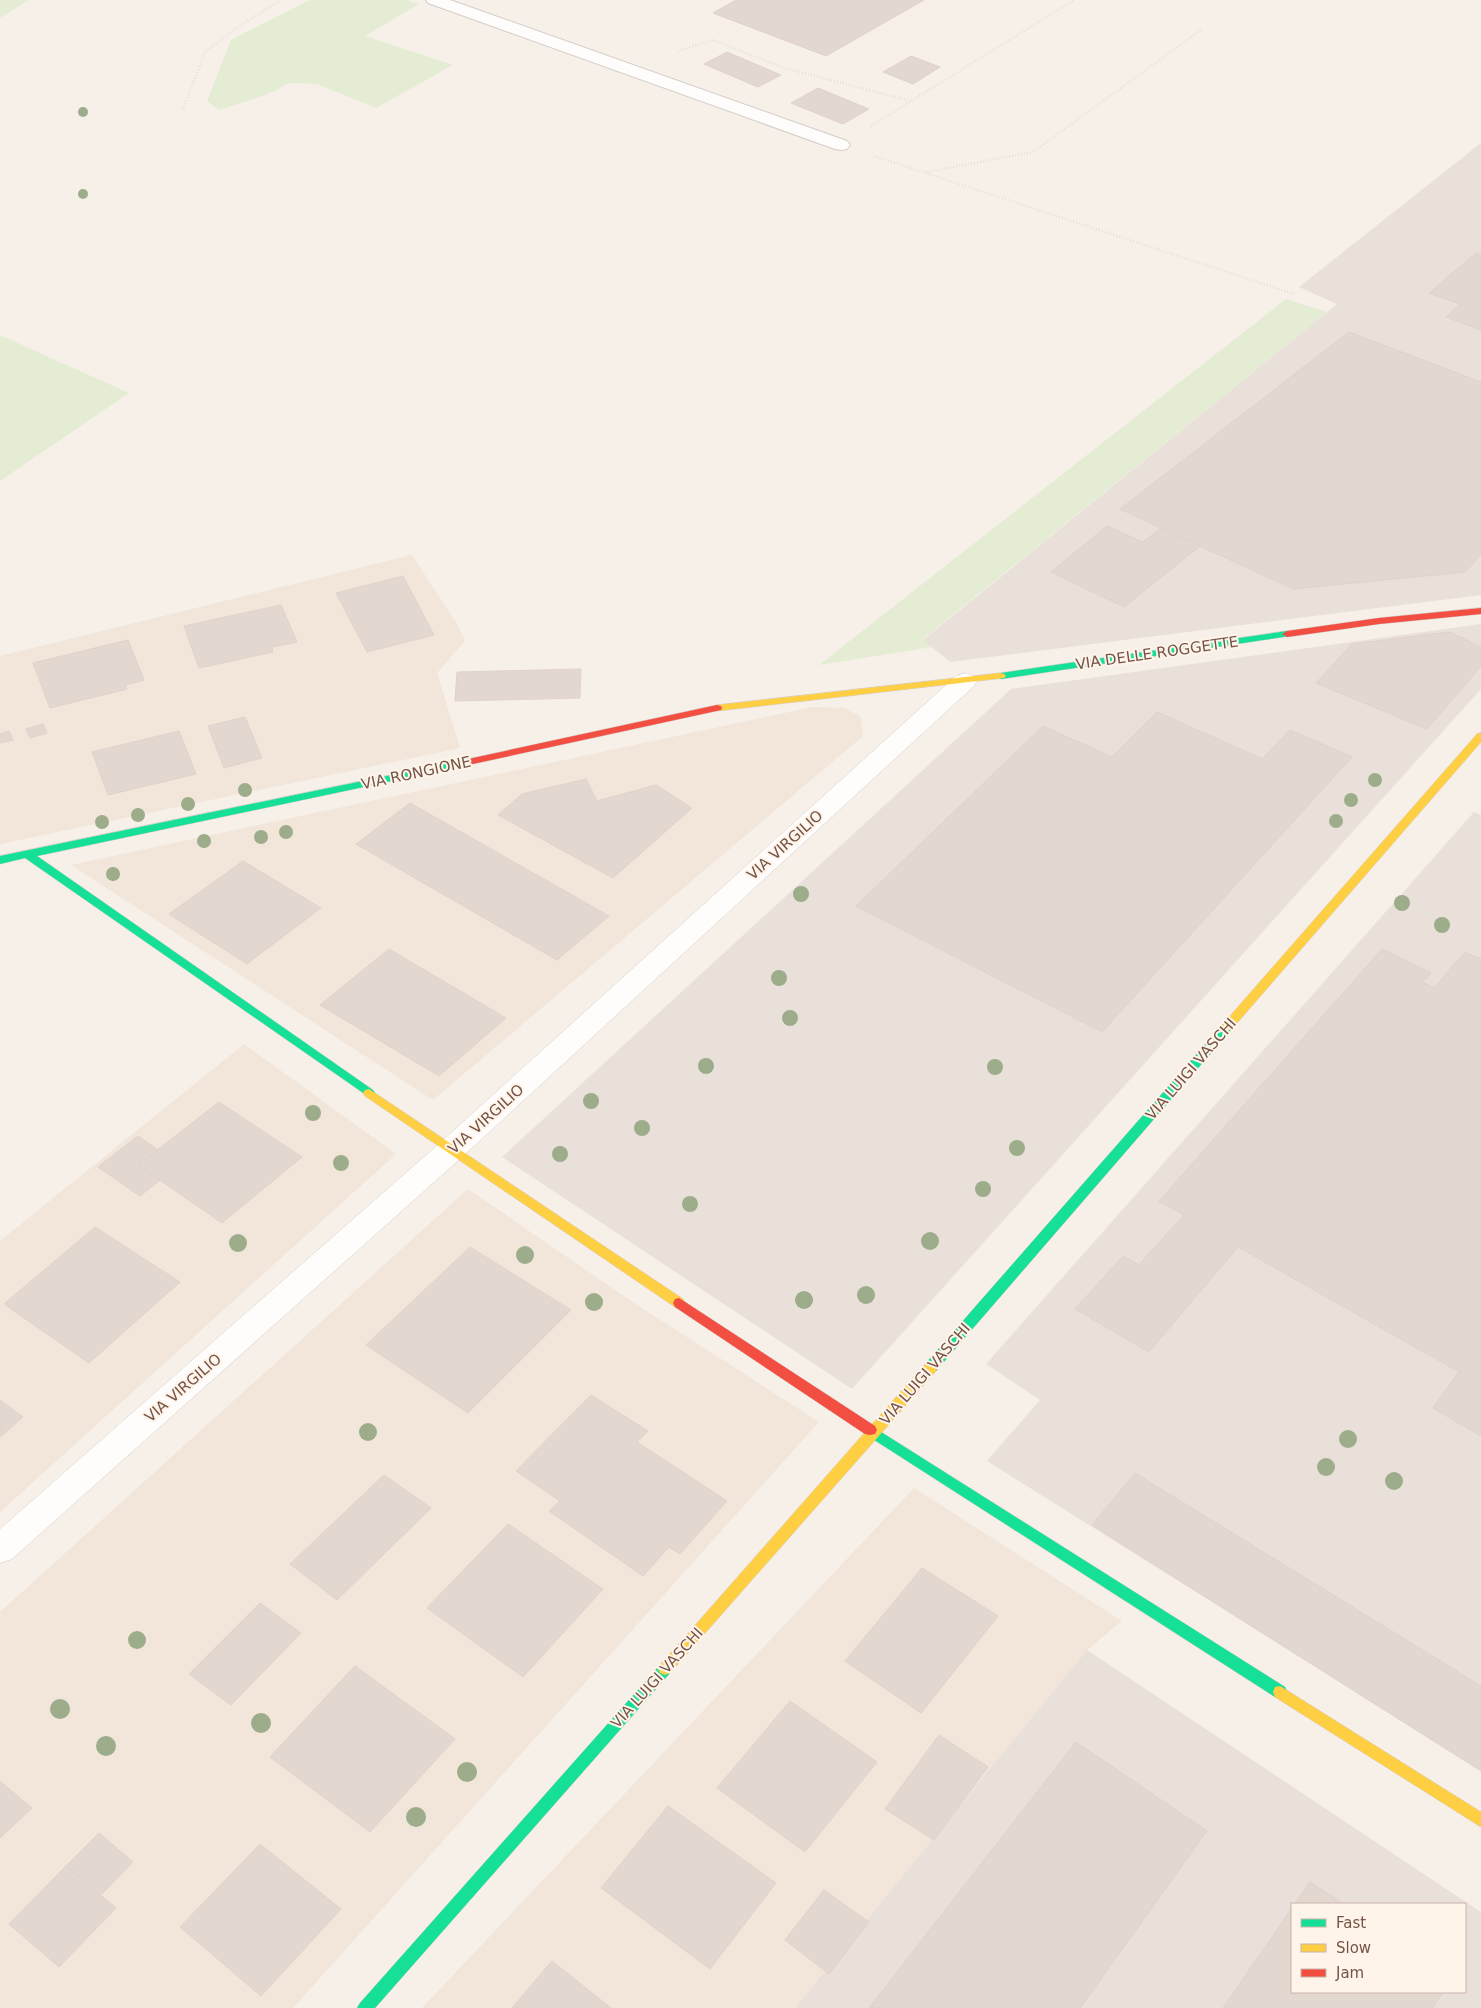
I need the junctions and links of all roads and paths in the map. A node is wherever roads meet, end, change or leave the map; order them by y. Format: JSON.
{"nodes":[{"id":1,"x":281,"y":0,"type":"edge"},
{"id":2,"x":434,"y":0,"type":"edge"},
{"id":3,"x":1074,"y":0,"type":"edge"},
{"id":4,"x":1202,"y":29,"type":"dead end"},
{"id":5,"x":623,"y":67,"type":"junction"},
{"id":6,"x":911,"y":101,"type":"junction"},
{"id":7,"x":183,"y":109,"type":"dead end"},
{"id":8,"x":841,"y":145,"type":"junction"},
{"id":9,"x":925,"y":173,"type":"junction"},
{"id":10,"x":1294,"y":294,"type":"dead end"},
{"id":11,"x":1481,"y":611,"type":"edge"},
{"id":12,"x":965,"y":680,"type":"junction"},
{"id":13,"x":834,"y":696,"type":"joint"},
{"id":14,"x":1481,"y":736,"type":"edge"},
{"id":15,"x":28,"y":855,"type":"junction"},
{"id":16,"x":0,"y":860,"type":"edge"},
{"id":17,"x":452,"y":1150,"type":"junction"},
{"id":18,"x":874,"y":1433,"type":"junction"},
{"id":19,"x":0,"y":1549,"type":"edge"},
{"id":20,"x":1481,"y":1820,"type":"edge"},
{"id":21,"x":365,"y":2008,"type":"edge"}],
"edges":[{"from":1,"to":7,"type":"path"},
{"from":2,"to":5,"type":"lane"},
{"from":3,"to":6,"type":"path"},
{"from":4,"to":9,"type":"path"},
{"from":5,"to":6,"type":"path"},
{"from":5,"to":8,"type":"lane"},
{"from":6,"to":8,"type":"path"},
{"from":8,"to":9,"type":"path"},
{"from":9,"to":10,"type":"path"},
{"from":11,"to":12,"type":"street","name":"VIA DELLE ROGGETTE"},
{"from":12,"to":13,"type":"street","name":"VIA DELLE ROGGETTE"},
{"from":12,"to":17,"type":"street","name":"VIA VIRGILIO"},
{"from":13,"to":15,"type":"street","name":"VIA RONGIONE"},
{"from":14,"to":18,"type":"street","name":"VIA LUIGI VASCHI"},
{"from":15,"to":16,"type":"street","name":"VIA RONGIONE"},
{"from":15,"to":17,"type":"street"},
{"from":17,"to":18,"type":"street"},
{"from":17,"to":19,"type":"street","name":"VIA VIRGILIO"},
{"from":18,"to":20,"type":"street"},
{"from":18,"to":21,"type":"street","name":"VIA LUIGI VASCHI"}]}
